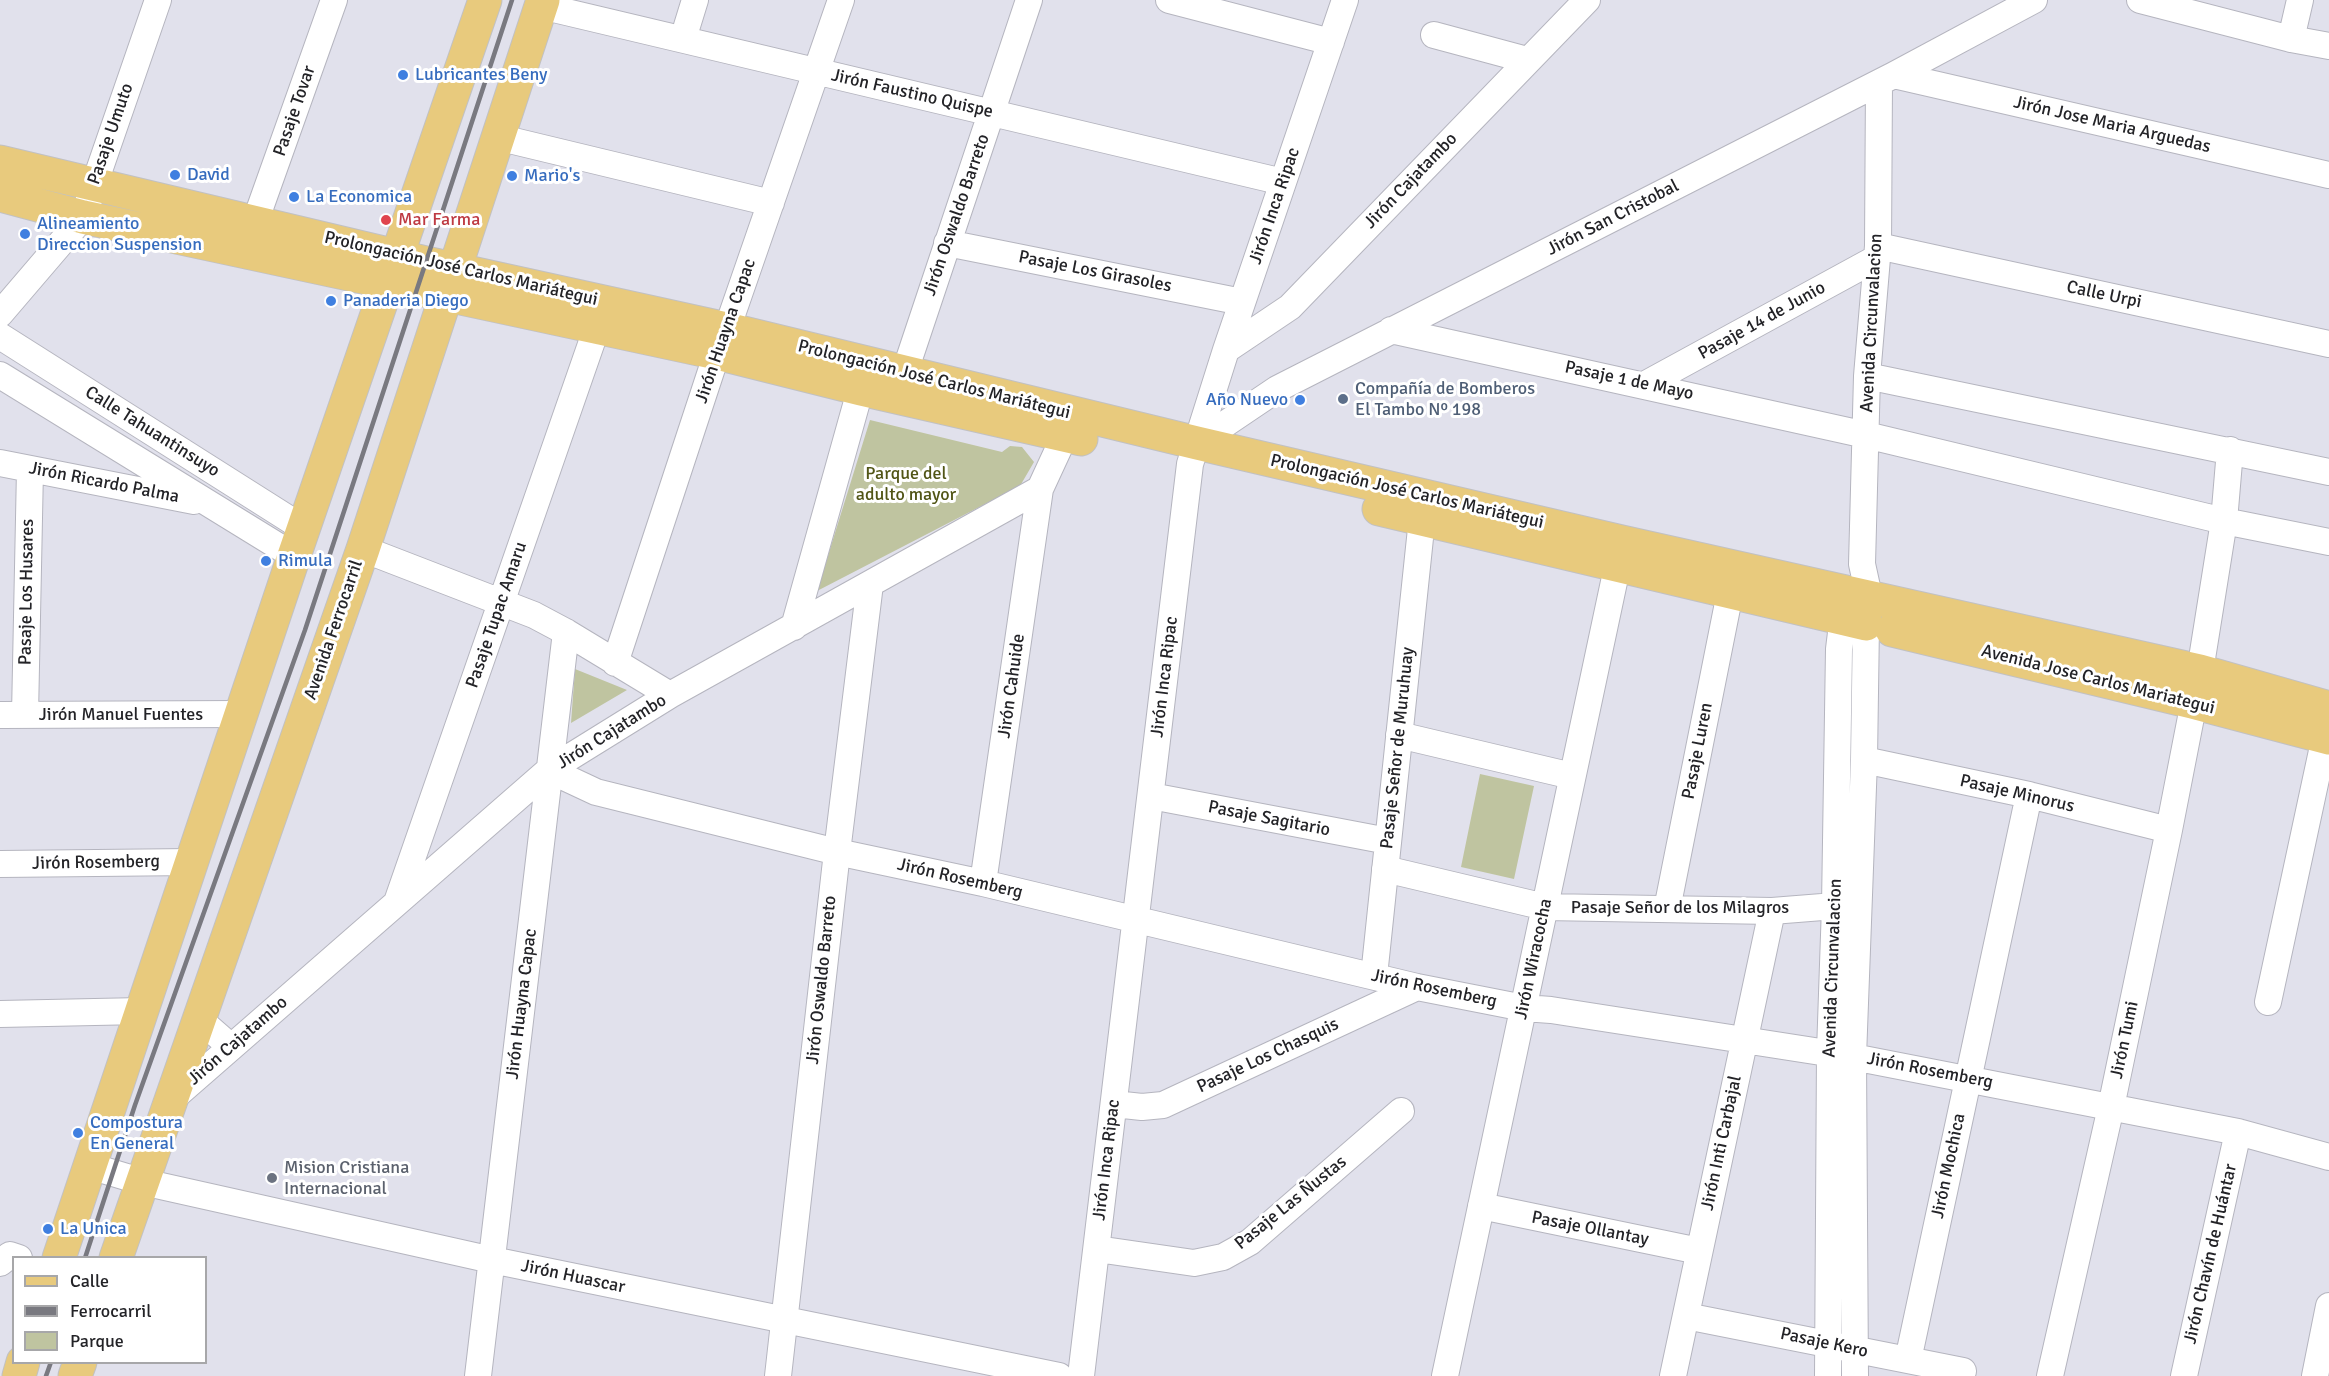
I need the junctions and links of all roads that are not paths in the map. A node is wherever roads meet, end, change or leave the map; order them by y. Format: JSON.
{"nodes":[{"id":1,"x":158,"y":0,"type":"edge"},
{"id":2,"x":334,"y":0,"type":"edge"},
{"id":3,"x":484,"y":0,"type":"edge"},
{"id":4,"x":695,"y":0,"type":"edge"},
{"id":5,"x":841,"y":0,"type":"edge"},
{"id":6,"x":1029,"y":0,"type":"edge"},
{"id":7,"x":1169,"y":0,"type":"edge"},
{"id":8,"x":1345,"y":0,"type":"edge"},
{"id":9,"x":1587,"y":0,"type":"edge"},
{"id":10,"x":2034,"y":0,"type":"edge"},
{"id":11,"x":2140,"y":0,"type":"edge"},
{"id":12,"x":2300,"y":0,"type":"edge"},
{"id":13,"x":542,"y":3,"type":"edge"},
{"id":14,"x":1995,"y":9,"type":"edge"},
{"id":15,"x":1434,"y":34,"type":"dead end"},
{"id":16,"x":682,"y":39,"type":"junction"},
{"id":17,"x":2291,"y":39,"type":"junction"},
{"id":18,"x":1331,"y":42,"type":"junction"},
{"id":19,"x":2329,"y":46,"type":"edge"},
{"id":20,"x":1527,"y":60,"type":"junction"},
{"id":21,"x":816,"y":71,"type":"junction"},
{"id":22,"x":1886,"y":79,"type":"junction"},
{"id":23,"x":991,"y":113,"type":"junction"},
{"id":24,"x":497,"y":137,"type":"junction"},
{"id":25,"x":0,"y":162,"type":"edge"},
{"id":26,"x":2329,"y":176,"type":"edge"},
{"id":27,"x":1283,"y":182,"type":"junction"},
{"id":28,"x":93,"y":183,"type":"junction"},
{"id":29,"x":0,"y":195,"type":"edge"},
{"id":30,"x":771,"y":203,"type":"junction"},
{"id":31,"x":82,"y":217,"type":"junction"},
{"id":32,"x":255,"y":222,"type":"junction"},
{"id":33,"x":947,"y":243,"type":"junction"},
{"id":34,"x":1878,"y":252,"type":"junction"},
{"id":35,"x":392,"y":269,"type":"junction"},
{"id":36,"x":449,"y":282,"type":"junction"},
{"id":37,"x":1242,"y":302,"type":"junction"},
{"id":38,"x":0,"y":314,"type":"edge"},
{"id":39,"x":597,"y":327,"type":"junction"},
{"id":40,"x":1391,"y":330,"type":"junction"},
{"id":41,"x":0,"y":336,"type":"edge"},
{"id":42,"x":722,"y":341,"type":"junction"},
{"id":43,"x":2329,"y":344,"type":"edge"},
{"id":44,"x":1226,"y":350,"type":"junction"},
{"id":45,"x":0,"y":375,"type":"edge"},
{"id":46,"x":864,"y":376,"type":"junction"},
{"id":47,"x":1867,"y":376,"type":"junction"},
{"id":48,"x":1646,"y":384,"type":"junction"},
{"id":49,"x":900,"y":385,"type":"junction"},
{"id":50,"x":1068,"y":424,"type":"junction"},
{"id":51,"x":1866,"y":435,"type":"junction"},
{"id":52,"x":2230,"y":450,"type":"junction"},
{"id":53,"x":1193,"y":453,"type":"junction"},
{"id":54,"x":0,"y":463,"type":"edge"},
{"id":55,"x":30,"y":469,"type":"junction"},
{"id":56,"x":2329,"y":472,"type":"edge"},
{"id":57,"x":1040,"y":489,"type":"junction"},
{"id":58,"x":209,"y":503,"type":"junction"},
{"id":59,"x":1422,"y":519,"type":"junction"},
{"id":60,"x":2224,"y":521,"type":"junction"},
{"id":61,"x":299,"y":542,"type":"junction"},
{"id":62,"x":2329,"y":542,"type":"edge"},
{"id":63,"x":363,"y":549,"type":"junction"},
{"id":64,"x":1620,"y":554,"type":"junction"},
{"id":65,"x":870,"y":584,"type":"junction"},
{"id":66,"x":1730,"y":593,"type":"junction"},
{"id":67,"x":501,"y":603,"type":"junction"},
{"id":68,"x":1863,"y":612,"type":"junction"},
{"id":69,"x":794,"y":627,"type":"junction"},
{"id":70,"x":566,"y":632,"type":"junction"},
{"id":71,"x":615,"y":663,"type":"junction"},
{"id":72,"x":2200,"y":671,"type":"junction"},
{"id":73,"x":670,"y":695,"type":"junction"},
{"id":74,"x":2192,"y":702,"type":"junction"},
{"id":75,"x":241,"y":714,"type":"junction"},
{"id":76,"x":13,"y":715,"type":"edge"},
{"id":77,"x":2328,"y":728,"type":"edge"},
{"id":78,"x":1399,"y":735,"type":"junction"},
{"id":79,"x":1864,"y":760,"type":"junction"},
{"id":80,"x":549,"y":770,"type":"junction"},
{"id":81,"x":1572,"y":776,"type":"junction"},
{"id":82,"x":2029,"y":795,"type":"junction"},
{"id":83,"x":1150,"y":796,"type":"junction"},
{"id":84,"x":2169,"y":830,"type":"junction"},
{"id":85,"x":1388,"y":841,"type":"junction"},
{"id":86,"x":837,"y":852,"type":"junction"},
{"id":87,"x":192,"y":862,"type":"junction"},
{"id":88,"x":0,"y":864,"type":"edge"},
{"id":89,"x":1385,"y":868,"type":"junction"},
{"id":90,"x":983,"y":883,"type":"junction"},
{"id":91,"x":397,"y":903,"type":"junction"},
{"id":92,"x":1835,"y":906,"type":"junction"},
{"id":93,"x":1545,"y":907,"type":"junction"},
{"id":94,"x":1667,"y":909,"type":"junction"},
{"id":95,"x":1772,"y":911,"type":"junction"},
{"id":96,"x":1136,"y":920,"type":"junction"},
{"id":97,"x":1374,"y":976,"type":"junction"},
{"id":98,"x":1417,"y":987,"type":"junction"},
{"id":99,"x":2268,"y":1002,"type":"dead end"},
{"id":100,"x":1524,"y":1008,"type":"junction"},
{"id":101,"x":142,"y":1011,"type":"junction"},
{"id":102,"x":0,"y":1014,"type":"edge"},
{"id":103,"x":200,"y":1019,"type":"junction"},
{"id":104,"x":1745,"y":1039,"type":"junction"},
{"id":105,"x":231,"y":1047,"type":"junction"},
{"id":106,"x":1842,"y":1054,"type":"junction"},
{"id":107,"x":1968,"y":1078,"type":"junction"},
{"id":108,"x":171,"y":1100,"type":"junction"},
{"id":109,"x":1114,"y":1104,"type":"junction"},
{"id":110,"x":2111,"y":1107,"type":"junction"},
{"id":111,"x":1401,"y":1111,"type":"dead end"},
{"id":112,"x":2238,"y":1132,"type":"junction"},
{"id":113,"x":2329,"y":1157,"type":"edge"},
{"id":114,"x":90,"y":1166,"type":"junction"},
{"id":115,"x":143,"y":1182,"type":"junction"},
{"id":116,"x":1481,"y":1206,"type":"junction"},
{"id":117,"x":1097,"y":1249,"type":"junction"},
{"id":118,"x":1700,"y":1251,"type":"junction"},
{"id":119,"x":14,"y":1256,"type":"edge"},
{"id":120,"x":59,"y":1256,"type":"edge"},
{"id":121,"x":116,"y":1256,"type":"edge"},
{"id":122,"x":492,"y":1260,"type":"junction"},
{"id":123,"x":0,"y":1263,"type":"edge"},
{"id":124,"x":2329,"y":1306,"type":"edge"},
{"id":125,"x":1686,"y":1316,"type":"junction"},
{"id":126,"x":784,"y":1320,"type":"junction"},
{"id":127,"x":1828,"y":1344,"type":"junction"},
{"id":128,"x":1855,"y":1350,"type":"junction"},
{"id":129,"x":1908,"y":1360,"type":"junction"},
{"id":130,"x":1963,"y":1371,"type":"dead end"},
{"id":131,"x":2320,"y":1371,"type":"edge"},
{"id":132,"x":478,"y":1376,"type":"edge"},
{"id":133,"x":778,"y":1376,"type":"edge"},
{"id":134,"x":1059,"y":1376,"type":"edge"},
{"id":135,"x":1081,"y":1376,"type":"edge"},
{"id":136,"x":1445,"y":1376,"type":"edge"},
{"id":137,"x":1673,"y":1376,"type":"edge"},
{"id":138,"x":1828,"y":1376,"type":"edge"},
{"id":139,"x":1855,"y":1376,"type":"edge"},
{"id":140,"x":2050,"y":1376,"type":"edge"},
{"id":141,"x":2184,"y":1376,"type":"edge"}],
"edges":[{"from":1,"to":28,"type":"street","name":"Pasaje Umuto"},
{"from":2,"to":32,"type":"street","name":"Pasaje Tovar"},
{"from":3,"to":35,"type":"main road"},
{"from":4,"to":16,"type":"street"},
{"from":5,"to":21,"type":"street","name":"Jirón Huayna Capac"},
{"from":6,"to":23,"type":"street","name":"Jirón Oswaldo Barreto"},
{"from":7,"to":18,"type":"street"},
{"from":8,"to":18,"type":"street","name":"Jirón Inca Ripac"},
{"from":9,"to":20,"type":"street","name":"Jirón Cajatambo"},
{"from":10,"to":14,"type":"street","name":"Jirón San Cristobal"},
{"from":11,"to":17,"type":"street"},
{"from":12,"to":17,"type":"street"},
{"from":13,"to":16,"type":"street","name":"Jirón Faustino Quispe"},
{"from":13,"to":24,"type":"main road","name":"Avenida Ferrocarril"},
{"from":14,"to":22,"type":"street","name":"Jirón San Cristobal"},
{"from":15,"to":20,"type":"street"},
{"from":16,"to":21,"type":"street","name":"Jirón Faustino Quispe"},
{"from":17,"to":19,"type":"street"},
{"from":18,"to":27,"type":"street","name":"Jirón Inca Ripac"},
{"from":20,"to":44,"type":"street","name":"Jirón Cajatambo"},
{"from":21,"to":23,"type":"street","name":"Jirón Faustino Quispe"},
{"from":21,"to":30,"type":"street","name":"Jirón Huayna Capac"},
{"from":22,"to":26,"type":"street","name":"Jirón Jose Maria Arguedas"},
{"from":22,"to":34,"type":"street","name":"Avenida Circunvalacion"},
{"from":22,"to":40,"type":"street","name":"Jirón San Cristobal"},
{"from":23,"to":27,"type":"street","name":"Jirón Faustino Quispe"},
{"from":23,"to":33,"type":"street","name":"Jirón Oswaldo Barreto"},
{"from":24,"to":30,"type":"street"},
{"from":24,"to":36,"type":"main road","name":"Avenida Ferrocarril"},
{"from":25,"to":28,"type":"main road","name":"Prolongación José Carlos Mariátegui"},
{"from":27,"to":37,"type":"street","name":"Jirón Inca Ripac"},
{"from":28,"to":31,"type":"street","name":"Pasaje Umuto"},
{"from":28,"to":32,"type":"main road","name":"Prolongación José Carlos Mariátegui"},
{"from":29,"to":31,"type":"main road","name":"Prolongación José Carlos Mariátegui"},
{"from":30,"to":42,"type":"street","name":"Jirón Huayna Capac"},
{"from":31,"to":35,"type":"main road","name":"Prolongación José Carlos Mariátegui"},
{"from":31,"to":38,"type":"street","name":"Pasaje Umuto"},
{"from":32,"to":35,"type":"main road","name":"Prolongación José Carlos Mariátegui"},
{"from":33,"to":37,"type":"street","name":"Pasaje Los Girasoles"},
{"from":33,"to":49,"type":"street","name":"Jirón Oswaldo Barreto"},
{"from":34,"to":43,"type":"street","name":"Calle Urpi"},
{"from":34,"to":47,"type":"street","name":"Avenida Circunvalacion"},
{"from":34,"to":48,"type":"street","name":"Pasaje 14 de Junio"},
{"from":35,"to":36,"type":"main road","name":"Prolongación José Carlos Mariátegui"},
{"from":35,"to":61,"type":"main road"},
{"from":36,"to":39,"type":"main road","name":"Prolongación José Carlos Mariátegui"},
{"from":36,"to":42,"type":"main road","name":"Prolongación José Carlos Mariátegui"},
{"from":36,"to":63,"type":"main road","name":"Avenida Ferrocarril"},
{"from":37,"to":44,"type":"street","name":"Jirón Inca Ripac"},
{"from":39,"to":42,"type":"main road","name":"Prolongación José Carlos Mariátegui"},
{"from":39,"to":67,"type":"street","name":"Pasaje Tupac Amaru"},
{"from":40,"to":48,"type":"street","name":"Pasaje 1 de Mayo"},
{"from":40,"to":53,"type":"street","name":"Jirón San Cristobal"},
{"from":41,"to":61,"type":"street","name":"Calle Tahuantinsuyo"},
{"from":42,"to":46,"type":"main road","name":"Prolongación José Carlos Mariátegui"},
{"from":42,"to":71,"type":"street","name":"Jirón Huayna Capac"},
{"from":44,"to":53,"type":"street","name":"Jirón Inca Ripac"},
{"from":45,"to":58,"type":"street","name":"Calle Tahuantinsuyo"},
{"from":46,"to":49,"type":"main road","name":"Prolongación José Carlos Mariátegui"},
{"from":46,"to":69,"type":"street"},
{"from":47,"to":51,"type":"street","name":"Avenida Circunvalacion"},
{"from":47,"to":52,"type":"street"},
{"from":48,"to":51,"type":"street","name":"Pasaje 1 de Mayo"},
{"from":49,"to":50,"type":"main road","name":"Prolongación José Carlos Mariátegui"},
{"from":50,"to":53,"type":"main road","name":"Prolongación José Carlos Mariátegui"},
{"from":50,"to":57,"type":"street"},
{"from":51,"to":60,"type":"street","name":"Pasaje 1 de Mayo"},
{"from":51,"to":68,"type":"street","name":"Avenida Circunvalacion"},
{"from":52,"to":56,"type":"street"},
{"from":52,"to":60,"type":"street","name":"Jirón Tumi"},
{"from":53,"to":59,"type":"main road","name":"Prolongación José Carlos Mariátegui"},
{"from":53,"to":64,"type":"main road","name":"Prolongación José Carlos Mariátegui"},
{"from":53,"to":83,"type":"street","name":"Jirón Inca Ripac"},
{"from":54,"to":55,"type":"street","name":"Jirón Ricardo Palma"},
{"from":55,"to":58,"type":"street","name":"Jirón Ricardo Palma"},
{"from":55,"to":76,"type":"street","name":"Pasaje Los Husares"},
{"from":57,"to":65,"type":"street","name":"Jirón Cajatambo"},
{"from":57,"to":90,"type":"street","name":"Jirón Cahuide"},
{"from":58,"to":61,"type":"street","name":"Calle Tahuantinsuyo"},
{"from":59,"to":64,"type":"main road","name":"Prolongación José Carlos Mariátegui"},
{"from":59,"to":78,"type":"street","name":"Pasaje Señor de Muruhuay"},
{"from":60,"to":62,"type":"street","name":"Pasaje 1 de Mayo"},
{"from":60,"to":72,"type":"street","name":"Jirón Tumi"},
{"from":61,"to":75,"type":"main road"},
{"from":63,"to":67,"type":"street"},
{"from":63,"to":103,"type":"main road","name":"Avenida Ferrocarril"},
{"from":64,"to":66,"type":"main road","name":"Prolongación José Carlos Mariátegui"},
{"from":64,"to":68,"type":"main road","name":"Prolongación José Carlos Mariátegui"},
{"from":64,"to":81,"type":"street","name":"Jirón Wiracocha"},
{"from":65,"to":69,"type":"street","name":"Jirón Cajatambo"},
{"from":65,"to":86,"type":"street","name":"Jirón Oswaldo Barreto"},
{"from":66,"to":68,"type":"main road","name":"Prolongación José Carlos Mariátegui"},
{"from":66,"to":94,"type":"street","name":"Pasaje Luren"},
{"from":67,"to":70,"type":"street"},
{"from":67,"to":91,"type":"street","name":"Pasaje Tupac Amaru"},
{"from":68,"to":72,"type":"main road","name":"Avenida Jose Carlos Mariategui"},
{"from":68,"to":74,"type":"main road","name":"Avenida Jose Carlos Mariategui"},
{"from":68,"to":79,"type":"street","name":"Avenida Circunvalacion"},
{"from":68,"to":92,"type":"street","name":"Avenida Circunvalacion"},
{"from":69,"to":73,"type":"street","name":"Jirón Cajatambo"},
{"from":70,"to":71,"type":"street"},
{"from":70,"to":80,"type":"street","name":"Jirón Huayna Capac"},
{"from":71,"to":73,"type":"street"},
{"from":72,"to":74,"type":"street","name":"Jirón Tumi"},
{"from":72,"to":77,"type":"main road","name":"Avenida Jose Carlos Mariategui"},
{"from":73,"to":80,"type":"street","name":"Jirón Cajatambo"},
{"from":74,"to":77,"type":"main road","name":"Avenida Jose Carlos Mariategui"},
{"from":74,"to":84,"type":"street","name":"Jirón Tumi"},
{"from":75,"to":76,"type":"street","name":"Jirón Manuel Fuentes"},
{"from":75,"to":87,"type":"main road"},
{"from":77,"to":99,"type":"street"},
{"from":78,"to":81,"type":"street"},
{"from":78,"to":85,"type":"street","name":"Pasaje Señor de Muruhuay"},
{"from":79,"to":82,"type":"street","name":"Pasaje Minorus"},
{"from":79,"to":106,"type":"street","name":"Avenida Circunvalacion"},
{"from":80,"to":86,"type":"street","name":"Jirón Rosemberg"},
{"from":80,"to":91,"type":"street","name":"Jirón Cajatambo"},
{"from":80,"to":122,"type":"street","name":"Jirón Huayna Capac"},
{"from":81,"to":93,"type":"street","name":"Jirón Wiracocha"},
{"from":82,"to":84,"type":"street","name":"Pasaje Minorus"},
{"from":82,"to":107,"type":"street","name":"Jirón Mochica"},
{"from":83,"to":85,"type":"street","name":"Pasaje Sagitario"},
{"from":83,"to":96,"type":"street","name":"Jirón Inca Ripac"},
{"from":84,"to":110,"type":"street","name":"Jirón Tumi"},
{"from":85,"to":89,"type":"street","name":"Pasaje Señor de Muruhuay"},
{"from":86,"to":90,"type":"street","name":"Jirón Rosemberg"},
{"from":86,"to":126,"type":"street","name":"Jirón Oswaldo Barreto"},
{"from":87,"to":88,"type":"street","name":"Jirón Rosemberg"},
{"from":87,"to":101,"type":"main road"},
{"from":89,"to":93,"type":"street","name":"Pasaje Señor de los Milagros"},
{"from":89,"to":97,"type":"street","name":"Pasaje Señor de Muruhuay"},
{"from":90,"to":96,"type":"street","name":"Jirón Rosemberg"},
{"from":91,"to":105,"type":"street","name":"Jirón Cajatambo"},
{"from":92,"to":95,"type":"street","name":"Pasaje Señor de los Milagros"},
{"from":92,"to":106,"type":"street","name":"Avenida Circunvalacion"},
{"from":93,"to":94,"type":"street","name":"Pasaje Señor de los Milagros"},
{"from":93,"to":100,"type":"street","name":"Jirón Wiracocha"},
{"from":94,"to":95,"type":"street","name":"Pasaje Señor de los Milagros"},
{"from":95,"to":104,"type":"street","name":"Jirón Inti Carbajal"},
{"from":96,"to":97,"type":"street","name":"Jirón Rosemberg"},
{"from":96,"to":109,"type":"street","name":"Jirón Inca Ripac"},
{"from":97,"to":98,"type":"street","name":"Jirón Rosemberg"},
{"from":98,"to":100,"type":"street","name":"Jirón Rosemberg"},
{"from":98,"to":109,"type":"street","name":"Pasaje Los Chasquis"},
{"from":100,"to":104,"type":"street","name":"Jirón Rosemberg"},
{"from":100,"to":116,"type":"street","name":"Jirón Wiracocha"},
{"from":101,"to":102,"type":"street"},
{"from":101,"to":114,"type":"main road"},
{"from":103,"to":105,"type":"street"},
{"from":103,"to":108,"type":"main road","name":"Avenida Ferrocarril"},
{"from":104,"to":106,"type":"street","name":"Jirón Rosemberg"},
{"from":104,"to":118,"type":"street","name":"Jirón Inti Carbajal"},
{"from":105,"to":108,"type":"street","name":"Jirón Cajatambo"},
{"from":106,"to":107,"type":"street","name":"Jirón Rosemberg"},
{"from":106,"to":127,"type":"street","name":"Avenida Circunvalacion"},
{"from":106,"to":128,"type":"street","name":"Avenida Circunvalacion"},
{"from":107,"to":110,"type":"street","name":"Jirón Rosemberg"},
{"from":107,"to":129,"type":"street","name":"Jirón Mochica"},
{"from":108,"to":115,"type":"main road","name":"Avenida Ferrocarril"},
{"from":109,"to":117,"type":"street","name":"Jirón Inca Ripac"},
{"from":110,"to":112,"type":"street","name":"Jirón Rosemberg"},
{"from":110,"to":140,"type":"street","name":"Jirón Tumi"},
{"from":111,"to":117,"type":"street","name":"Pasaje Las Ñustas"},
{"from":112,"to":113,"type":"street","name":"Jirón Rosemberg"},
{"from":112,"to":141,"type":"street","name":"Jirón Chavín de Huántar"},
{"from":114,"to":115,"type":"street","name":"Jirón Huascar"},
{"from":114,"to":120,"type":"main road"},
{"from":115,"to":121,"type":"main road","name":"Avenida Ferrocarril"},
{"from":115,"to":122,"type":"street","name":"Jirón Huascar"},
{"from":116,"to":118,"type":"street","name":"Pasaje Ollantay"},
{"from":116,"to":136,"type":"street","name":"Jirón Wiracocha"},
{"from":117,"to":135,"type":"street","name":"Jirón Inca Ripac"},
{"from":118,"to":125,"type":"street","name":"Jirón Inti Carbajal"},
{"from":119,"to":123,"type":"street"},
{"from":122,"to":126,"type":"street","name":"Jirón Huascar"},
{"from":122,"to":132,"type":"street","name":"Jirón Huayna Capac"},
{"from":124,"to":131,"type":"street"},
{"from":125,"to":127,"type":"street","name":"Pasaje Kero"},
{"from":125,"to":137,"type":"street","name":"Jirón Inti Carbajal"},
{"from":126,"to":133,"type":"street","name":"Jirón Oswaldo Barreto"},
{"from":126,"to":134,"type":"street","name":"Jirón Huascar"},
{"from":127,"to":128,"type":"street","name":"Pasaje Kero"},
{"from":127,"to":138,"type":"street","name":"Avenida Circunvalacion"},
{"from":128,"to":129,"type":"street","name":"Pasaje Kero"},
{"from":128,"to":139,"type":"street","name":"Avenida Circunvalacion"},
{"from":129,"to":130,"type":"street","name":"Pasaje Kero"}]}
